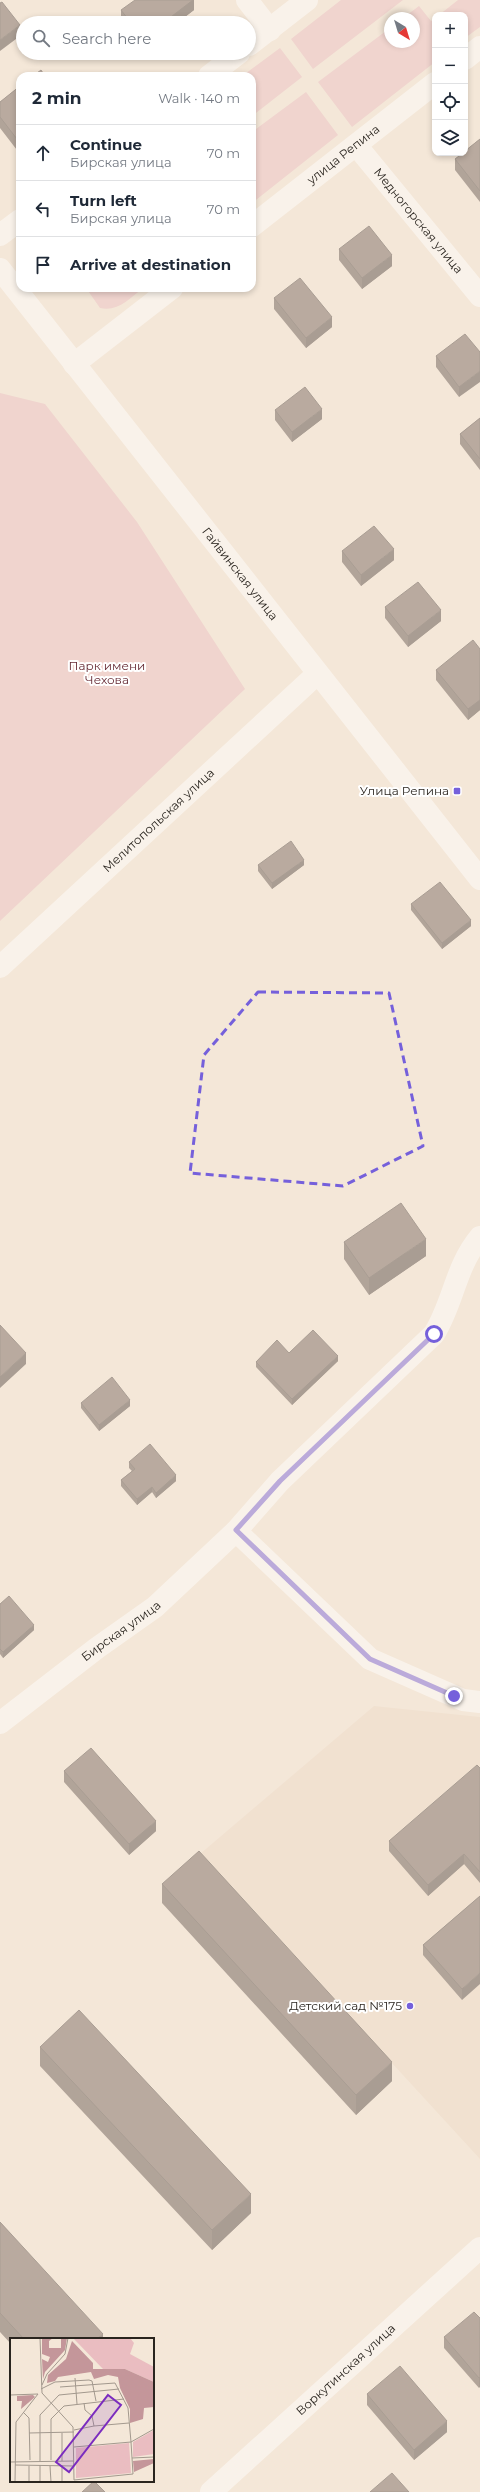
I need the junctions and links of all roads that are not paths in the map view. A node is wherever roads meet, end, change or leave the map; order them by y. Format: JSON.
{"nodes":[{"id":1,"x":247,"y":0,"type":"edge"},
{"id":2,"x":307,"y":0,"type":"edge"},
{"id":3,"x":270,"y":30,"type":"junction"},
{"id":4,"x":256,"y":40,"type":"edge"},
{"id":5,"x":480,"y":48,"type":"edge"},
{"id":6,"x":468,"y":57,"type":"edge"},
{"id":7,"x":230,"y":60,"type":"edge"},
{"id":8,"x":214,"y":72,"type":"edge"},
{"id":9,"x":434,"y":84,"type":"edge"},
{"id":10,"x":356,"y":144,"type":"junction"},
{"id":11,"x":16,"y":223,"type":"edge"},
{"id":12,"x":256,"y":223,"type":"edge"},
{"id":13,"x":0,"y":235,"type":"edge"},
{"id":14,"x":0,"y":269,"type":"edge"},
{"id":15,"x":16,"y":290,"type":"edge"},
{"id":16,"x":18,"y":292,"type":"edge"},
{"id":17,"x":167,"y":292,"type":"edge"},
{"id":18,"x":480,"y":296,"type":"edge"},
{"id":19,"x":74,"y":364,"type":"junction"},
{"id":20,"x":317,"y":674,"type":"junction"},
{"id":21,"x":480,"y":879,"type":"edge"},
{"id":22,"x":0,"y":967,"type":"edge"},
{"id":23,"x":480,"y":1237,"type":"edge"},
{"id":24,"x":236,"y":1530,"type":"junction"},
{"id":25,"x":480,"y":1702,"type":"edge"},
{"id":26,"x":0,"y":1723,"type":"edge"},
{"id":27,"x":480,"y":2248,"type":"edge"},
{"id":28,"x":211,"y":2492,"type":"edge"}],
"edges":[{"from":1,"to":3,"type":"street"},
{"from":2,"to":3,"type":"street"},
{"from":3,"to":4,"type":"street"},
{"from":5,"to":6,"type":"street"},
{"from":7,"to":8,"type":"street"},
{"from":9,"to":10,"type":"street","name":"улица Репина"},
{"from":10,"to":12,"type":"street","name":"улица Репина"},
{"from":10,"to":18,"type":"street","name":"Медногорская улица"},
{"from":11,"to":13,"type":"street"},
{"from":14,"to":15,"type":"street","name":"Гайвинская улица"},
{"from":16,"to":19,"type":"street","name":"Гайвинская улица"},
{"from":17,"to":19,"type":"street"},
{"from":19,"to":20,"type":"street","name":"Гайвинская улица"},
{"from":20,"to":21,"type":"street","name":"Гайвинская улица"},
{"from":20,"to":22,"type":"street","name":"Мелитопольская улица"},
{"from":23,"to":24,"type":"street","name":"Бирская улица"},
{"from":24,"to":25,"type":"street"},
{"from":24,"to":26,"type":"street","name":"Бирская улица"},
{"from":27,"to":28,"type":"street","name":"Воркутинская улица"}]}
